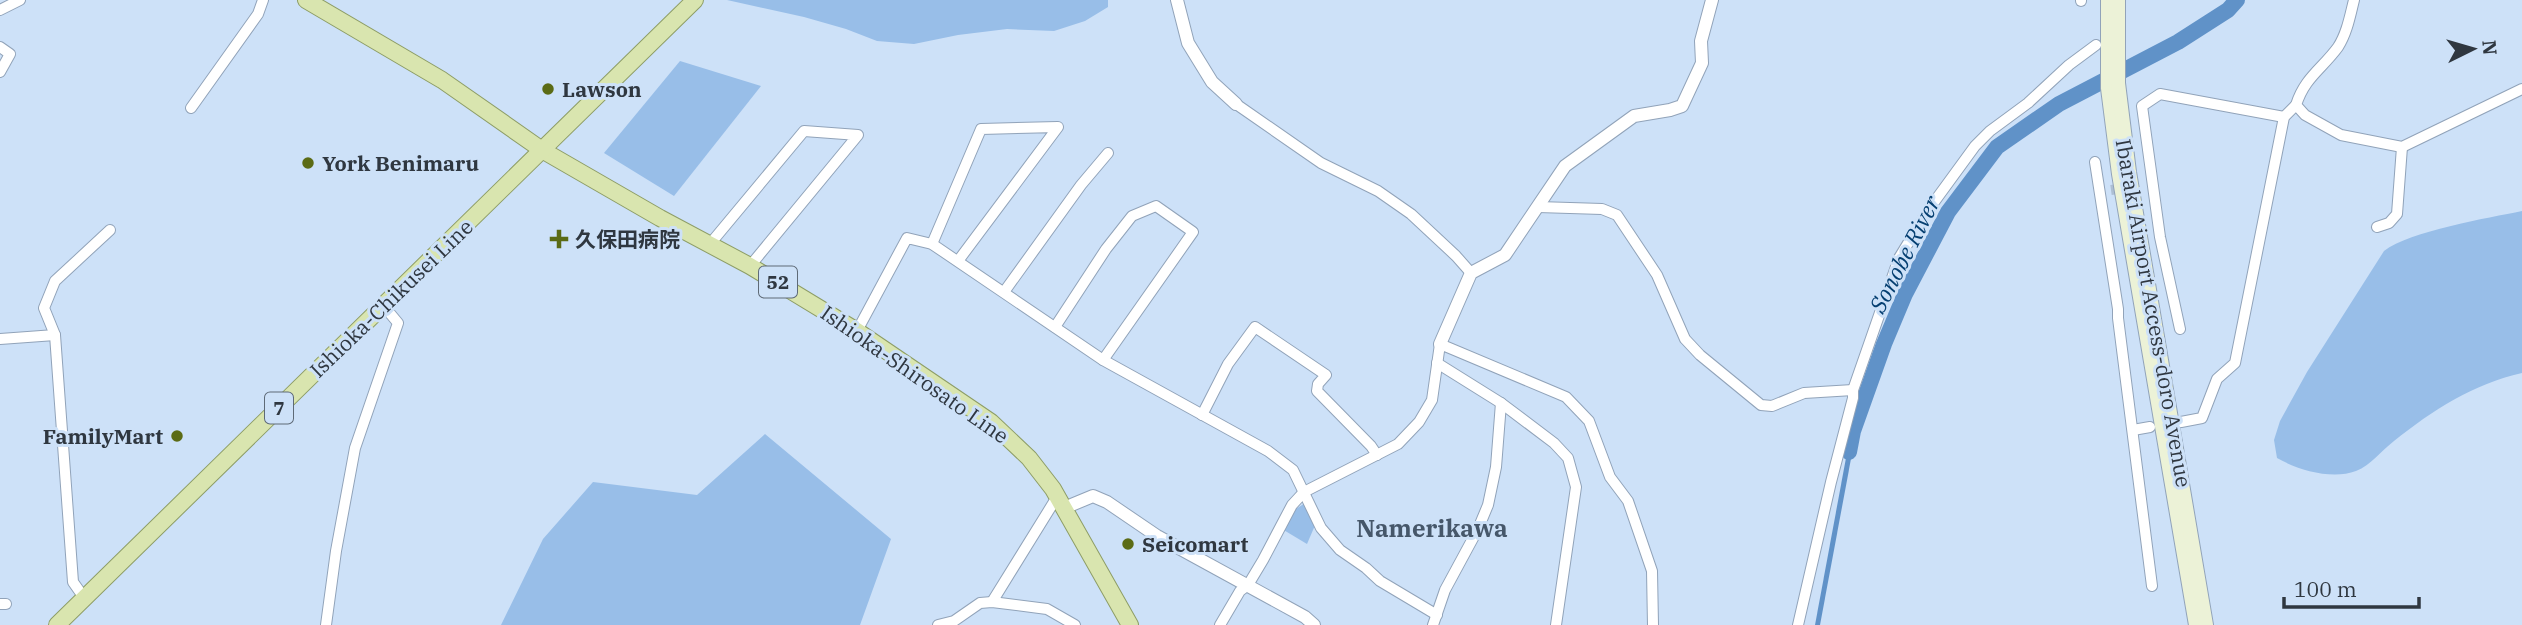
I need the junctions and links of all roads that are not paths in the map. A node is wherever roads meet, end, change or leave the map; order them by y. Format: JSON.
{"nodes":[{"id":1,"x":20,"y":0,"type":"edge"},
{"id":2,"x":263,"y":0,"type":"edge"},
{"id":3,"x":306,"y":0,"type":"edge"},
{"id":4,"x":695,"y":0,"type":"edge"},
{"id":5,"x":1177,"y":0,"type":"edge"},
{"id":6,"x":1712,"y":0,"type":"edge"},
{"id":7,"x":2108,"y":0,"type":"edge"},
{"id":8,"x":2118,"y":0,"type":"edge"},
{"id":9,"x":2354,"y":0,"type":"edge"},
{"id":10,"x":0,"y":10,"type":"edge"},
{"id":11,"x":0,"y":47,"type":"edge"},
{"id":12,"x":2106,"y":49,"type":"junction"},
{"id":13,"x":0,"y":72,"type":"edge"},
{"id":14,"x":2113,"y":85,"type":"junction"},
{"id":15,"x":2522,"y":89,"type":"edge"},
{"id":16,"x":1236,"y":104,"type":"joint"},
{"id":17,"x":2296,"y":105,"type":"junction"},
{"id":18,"x":191,"y":108,"type":"dead end"},
{"id":19,"x":2284,"y":117,"type":"junction"},
{"id":20,"x":2402,"y":147,"type":"junction"},
{"id":21,"x":542,"y":150,"type":"junction"},
{"id":22,"x":1108,"y":153,"type":"dead end"},
{"id":23,"x":2095,"y":162,"type":"dead end"},
{"id":24,"x":1538,"y":207,"type":"junction"},
{"id":25,"x":2377,"y":227,"type":"dead end"},
{"id":26,"x":110,"y":230,"type":"dead end"},
{"id":27,"x":710,"y":244,"type":"junction"},
{"id":28,"x":932,"y":244,"type":"junction"},
{"id":29,"x":958,"y":261,"type":"junction"},
{"id":30,"x":750,"y":266,"type":"junction"},
{"id":31,"x":1471,"y":273,"type":"junction"},
{"id":32,"x":1004,"y":292,"type":"junction"},
{"id":33,"x":383,"y":305,"type":"junction"},
{"id":34,"x":1055,"y":327,"type":"junction"},
{"id":35,"x":2180,"y":329,"type":"dead end"},
{"id":36,"x":857,"y":331,"type":"junction"},
{"id":37,"x":55,"y":335,"type":"junction"},
{"id":38,"x":0,"y":339,"type":"edge"},
{"id":39,"x":1440,"y":344,"type":"junction"},
{"id":40,"x":1103,"y":360,"type":"junction"},
{"id":41,"x":1437,"y":363,"type":"junction"},
{"id":42,"x":1853,"y":390,"type":"junction"},
{"id":43,"x":1501,"y":403,"type":"junction"},
{"id":44,"x":1202,"y":415,"type":"junction"},
{"id":45,"x":2181,"y":422,"type":"dead end"},
{"id":46,"x":2150,"y":427,"type":"dead end"},
{"id":47,"x":2133,"y":430,"type":"junction"},
{"id":48,"x":1377,"y":455,"type":"junction"},
{"id":49,"x":1304,"y":492,"type":"junction"},
{"id":50,"x":1061,"y":502,"type":"junction"},
{"id":51,"x":1248,"y":585,"type":"junction"},
{"id":52,"x":2152,"y":586,"type":"dead end"},
{"id":53,"x":85,"y":599,"type":"junction"},
{"id":54,"x":992,"y":603,"type":"junction"},
{"id":55,"x":1437,"y":622,"type":"edge"},
{"id":56,"x":57,"y":625,"type":"edge"},
{"id":57,"x":326,"y":625,"type":"edge"},
{"id":58,"x":938,"y":625,"type":"edge"},
{"id":59,"x":1076,"y":625,"type":"edge"},
{"id":60,"x":1130,"y":625,"type":"edge"},
{"id":61,"x":1220,"y":625,"type":"edge"},
{"id":62,"x":1314,"y":625,"type":"edge"},
{"id":63,"x":1556,"y":625,"type":"edge"},
{"id":64,"x":1654,"y":625,"type":"edge"},
{"id":65,"x":1798,"y":625,"type":"edge"},
{"id":66,"x":2196,"y":625,"type":"edge"},
{"id":67,"x":2207,"y":625,"type":"edge"}],
"edges":[{"from":1,"to":10,"type":"street"},
{"from":2,"to":18,"type":"street"},
{"from":3,"to":21,"type":"main road","name":"Ishioka-Shirosato Line","number":"52"},
{"from":4,"to":21,"type":"main road","name":"Ishioka-Chikusei Line","number":"7"},
{"from":5,"to":16,"type":"street"},
{"from":6,"to":24,"type":"street"},
{"from":7,"to":12,"type":"main road","name":"Ibaraki Airport Access-doro Avenue"},
{"from":8,"to":12,"type":"main road","name":"Ibaraki Airport Access-doro Avenue"},
{"from":9,"to":17,"type":"street"},
{"from":11,"to":13,"type":"street"},
{"from":12,"to":14,"type":"main road","name":"Ibaraki Airport Access-doro Avenue"},
{"from":12,"to":42,"type":"street"},
{"from":14,"to":66,"type":"main road","name":"Ibaraki Airport Access-doro Avenue"},
{"from":14,"to":67,"type":"main road","name":"Ibaraki Airport Access-doro Avenue"},
{"from":15,"to":20,"type":"street"},
{"from":16,"to":31,"type":"street"},
{"from":17,"to":19,"type":"street"},
{"from":17,"to":20,"type":"street"},
{"from":19,"to":35,"type":"street"},
{"from":19,"to":45,"type":"street"},
{"from":20,"to":25,"type":"street"},
{"from":21,"to":27,"type":"main road","name":"Ishioka-Shirosato Line","number":"52"},
{"from":21,"to":33,"type":"main road","name":"Ishioka-Chikusei Line","number":"7"},
{"from":22,"to":32,"type":"street"},
{"from":23,"to":47,"type":"street"},
{"from":24,"to":31,"type":"street"},
{"from":24,"to":42,"type":"street"},
{"from":26,"to":37,"type":"street"},
{"from":27,"to":30,"type":"main road","name":"Ishioka-Shirosato Line","number":"52"},
{"from":27,"to":30,"type":"street"},
{"from":28,"to":29,"type":"street"},
{"from":28,"to":29,"type":"street"},
{"from":28,"to":36,"type":"street"},
{"from":29,"to":32,"type":"street"},
{"from":30,"to":36,"type":"main road","name":"Ishioka-Shirosato Line","number":"52"},
{"from":31,"to":39,"type":"street"},
{"from":32,"to":34,"type":"street"},
{"from":33,"to":53,"type":"main road","name":"Ishioka-Chikusei Line","number":"7"},
{"from":33,"to":57,"type":"street"},
{"from":34,"to":40,"type":"street"},
{"from":34,"to":40,"type":"street"},
{"from":36,"to":50,"type":"main road","name":"Ishioka-Shirosato Line","number":"52"},
{"from":37,"to":38,"type":"street"},
{"from":37,"to":53,"type":"street"},
{"from":39,"to":41,"type":"street"},
{"from":39,"to":64,"type":"street"},
{"from":40,"to":44,"type":"street"},
{"from":41,"to":43,"type":"street"},
{"from":41,"to":48,"type":"street"},
{"from":42,"to":65,"type":"street"},
{"from":43,"to":55,"type":"street"},
{"from":43,"to":63,"type":"street"},
{"from":44,"to":48,"type":"street"},
{"from":44,"to":49,"type":"street"},
{"from":46,"to":47,"type":"street"},
{"from":47,"to":52,"type":"street"},
{"from":48,"to":49,"type":"street"},
{"from":49,"to":51,"type":"street"},
{"from":49,"to":55,"type":"street"},
{"from":50,"to":51,"type":"street"},
{"from":50,"to":54,"type":"street"},
{"from":50,"to":60,"type":"main road","name":"Ishioka-Shirosato Line","number":"52"},
{"from":51,"to":61,"type":"street"},
{"from":51,"to":62,"type":"street"},
{"from":53,"to":56,"type":"main road","name":"Ishioka-Chikusei Line","number":"7"},
{"from":54,"to":58,"type":"street"},
{"from":54,"to":59,"type":"street"}]}
